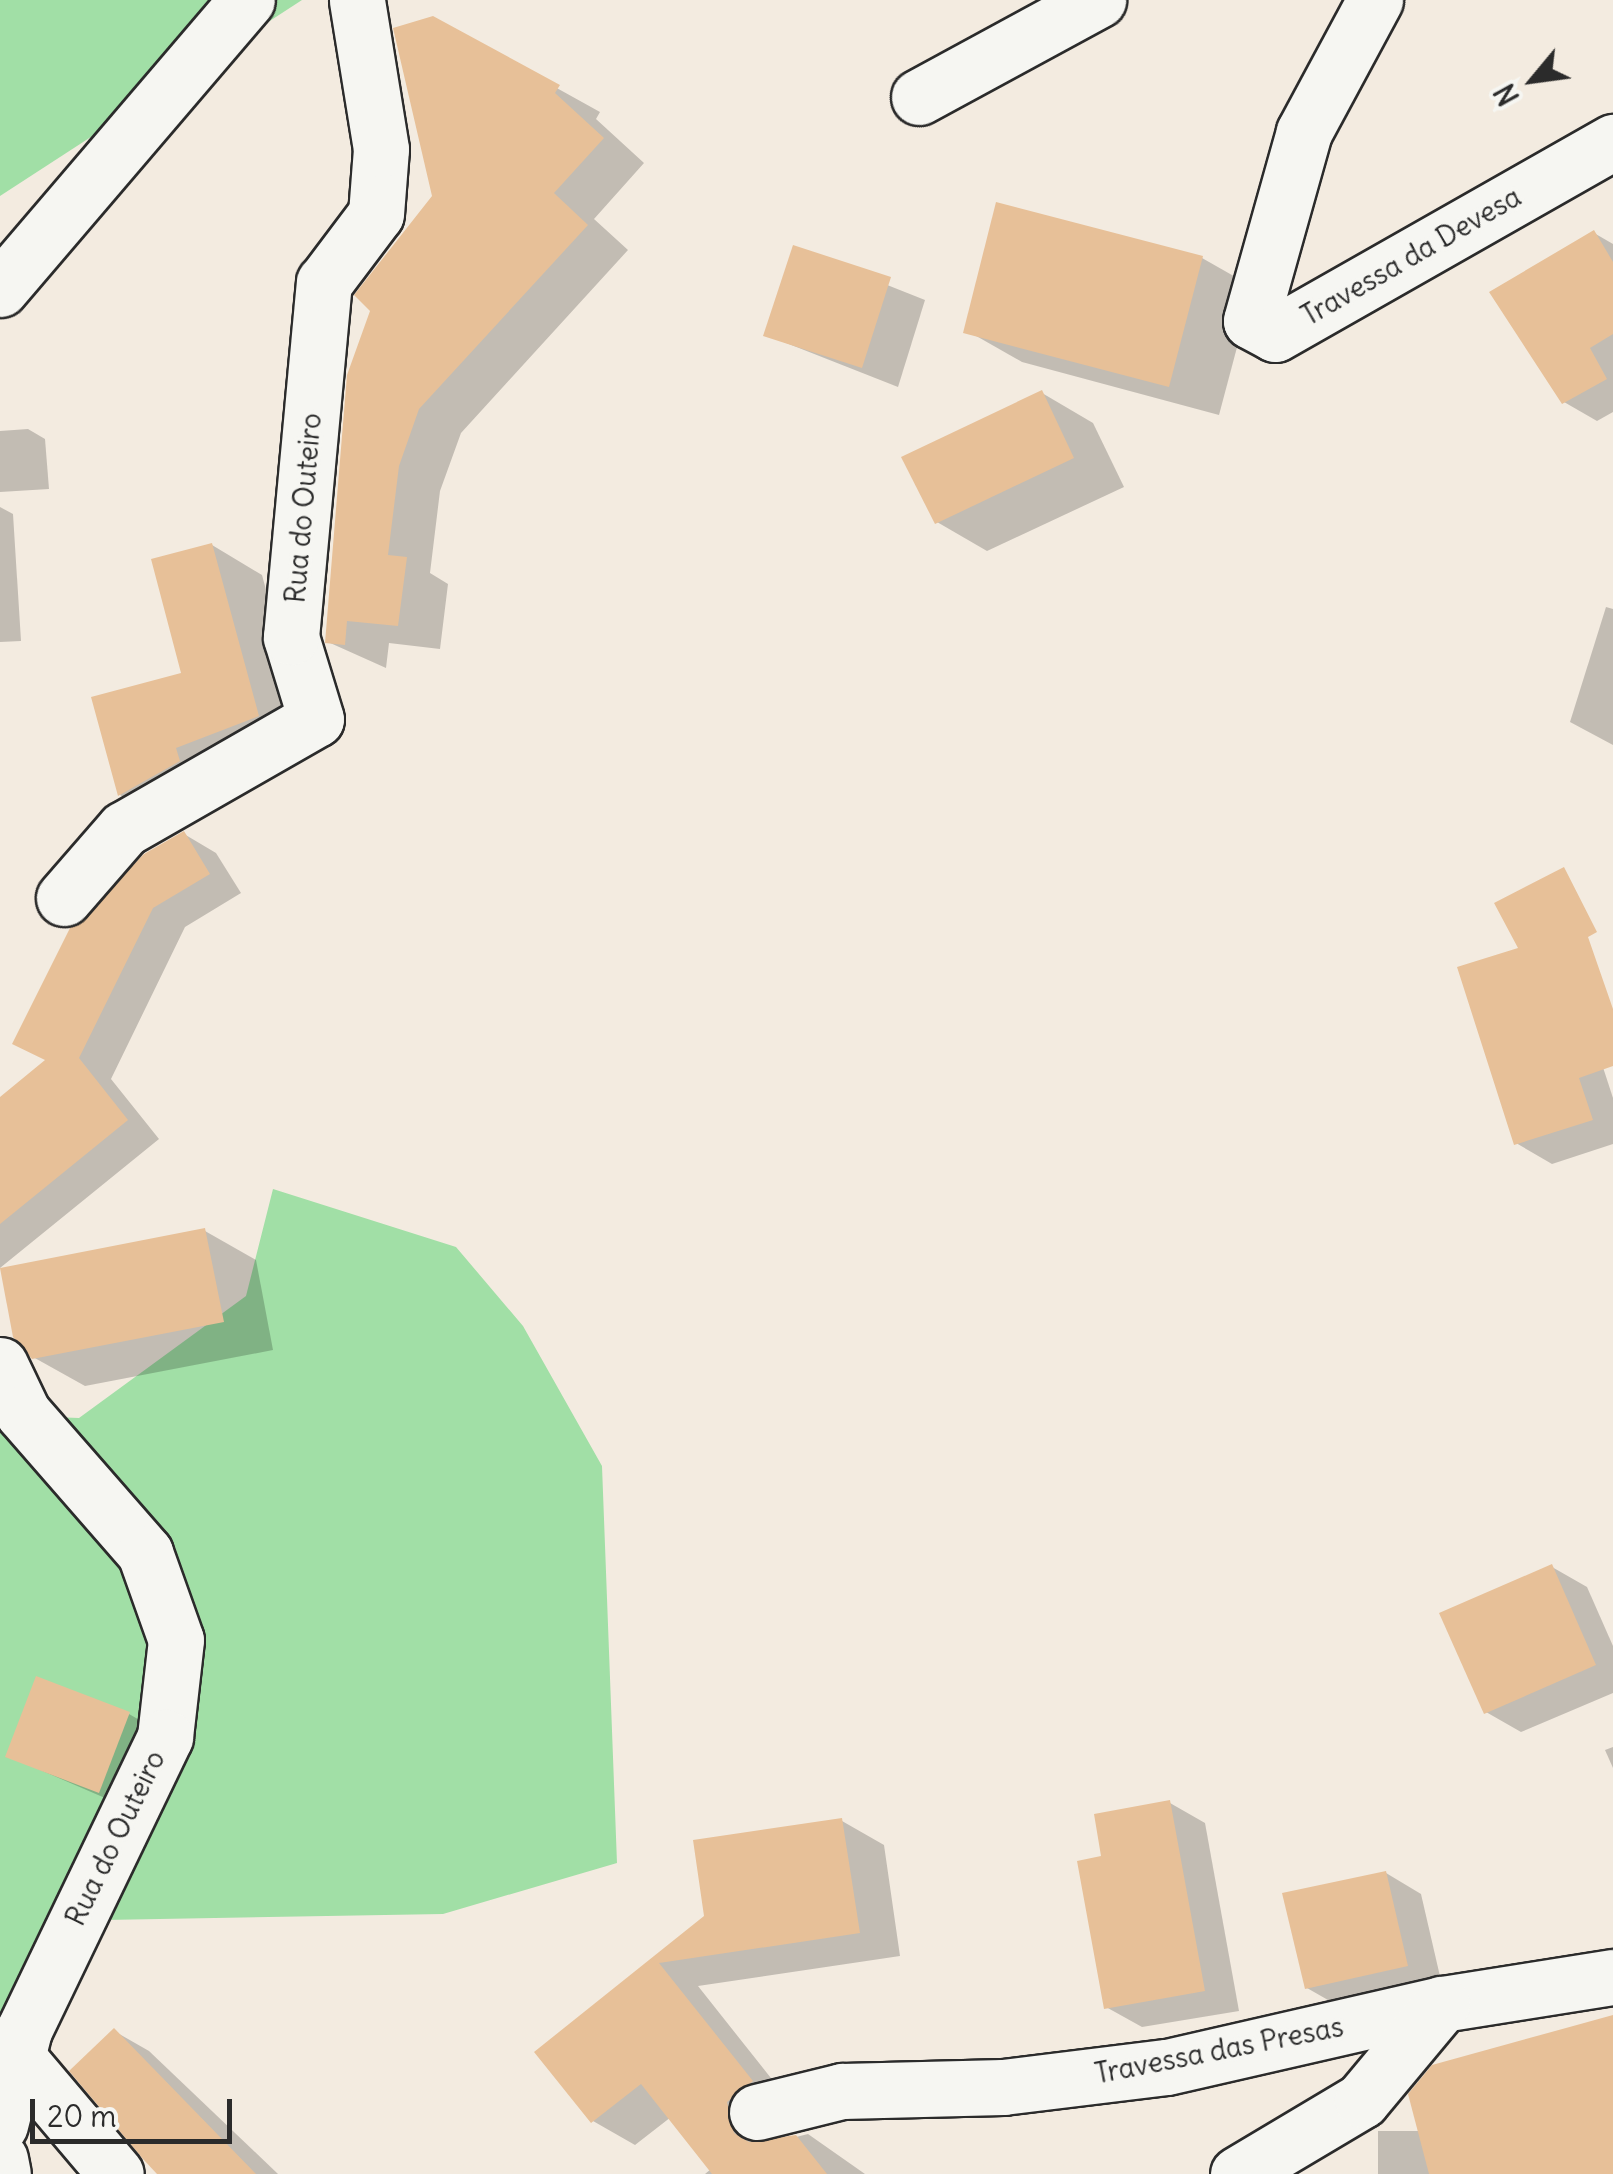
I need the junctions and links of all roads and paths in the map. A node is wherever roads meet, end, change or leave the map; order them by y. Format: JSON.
{"nodes":[{"id":1,"x":247,"y":0,"type":"edge"},
{"id":2,"x":357,"y":0,"type":"edge"},
{"id":3,"x":1098,"y":0,"type":"edge"},
{"id":4,"x":1375,"y":0,"type":"edge"},
{"id":5,"x":919,"y":97,"type":"dead end"},
{"id":6,"x":1613,"y":142,"type":"edge"},
{"id":7,"x":0,"y":289,"type":"edge"},
{"id":8,"x":64,"y":898,"type":"dead end"},
{"id":9,"x":0,"y":1365,"type":"edge"},
{"id":10,"x":1613,"y":1977,"type":"edge"},
{"id":11,"x":1442,"y":2004,"type":"junction"},
{"id":12,"x":17,"y":2057,"type":"junction"},
{"id":13,"x":757,"y":2112,"type":"dead end"},
{"id":14,"x":0,"y":2125,"type":"edge"},
{"id":15,"x":0,"y":2160,"type":"edge"},
{"id":16,"x":3,"y":2174,"type":"edge"},
{"id":17,"x":116,"y":2174,"type":"edge"},
{"id":18,"x":1238,"y":2174,"type":"edge"}],
"edges":[{"from":1,"to":7,"type":"street"},
{"from":2,"to":8,"type":"street","name":"Rua do Outeiro"},
{"from":3,"to":5,"type":"street"},
{"from":4,"to":6,"type":"street","name":"Travessa da Devesa"},
{"from":9,"to":12,"type":"street","name":"Rua do Outeiro"},
{"from":10,"to":11,"type":"street","name":"Travessa das Presas"},
{"from":11,"to":13,"type":"street","name":"Travessa das Presas"},
{"from":11,"to":18,"type":"street"},
{"from":12,"to":14,"type":"street","name":"Rua do Outeiro"},
{"from":12,"to":17,"type":"street"},
{"from":15,"to":16,"type":"street"}]}
